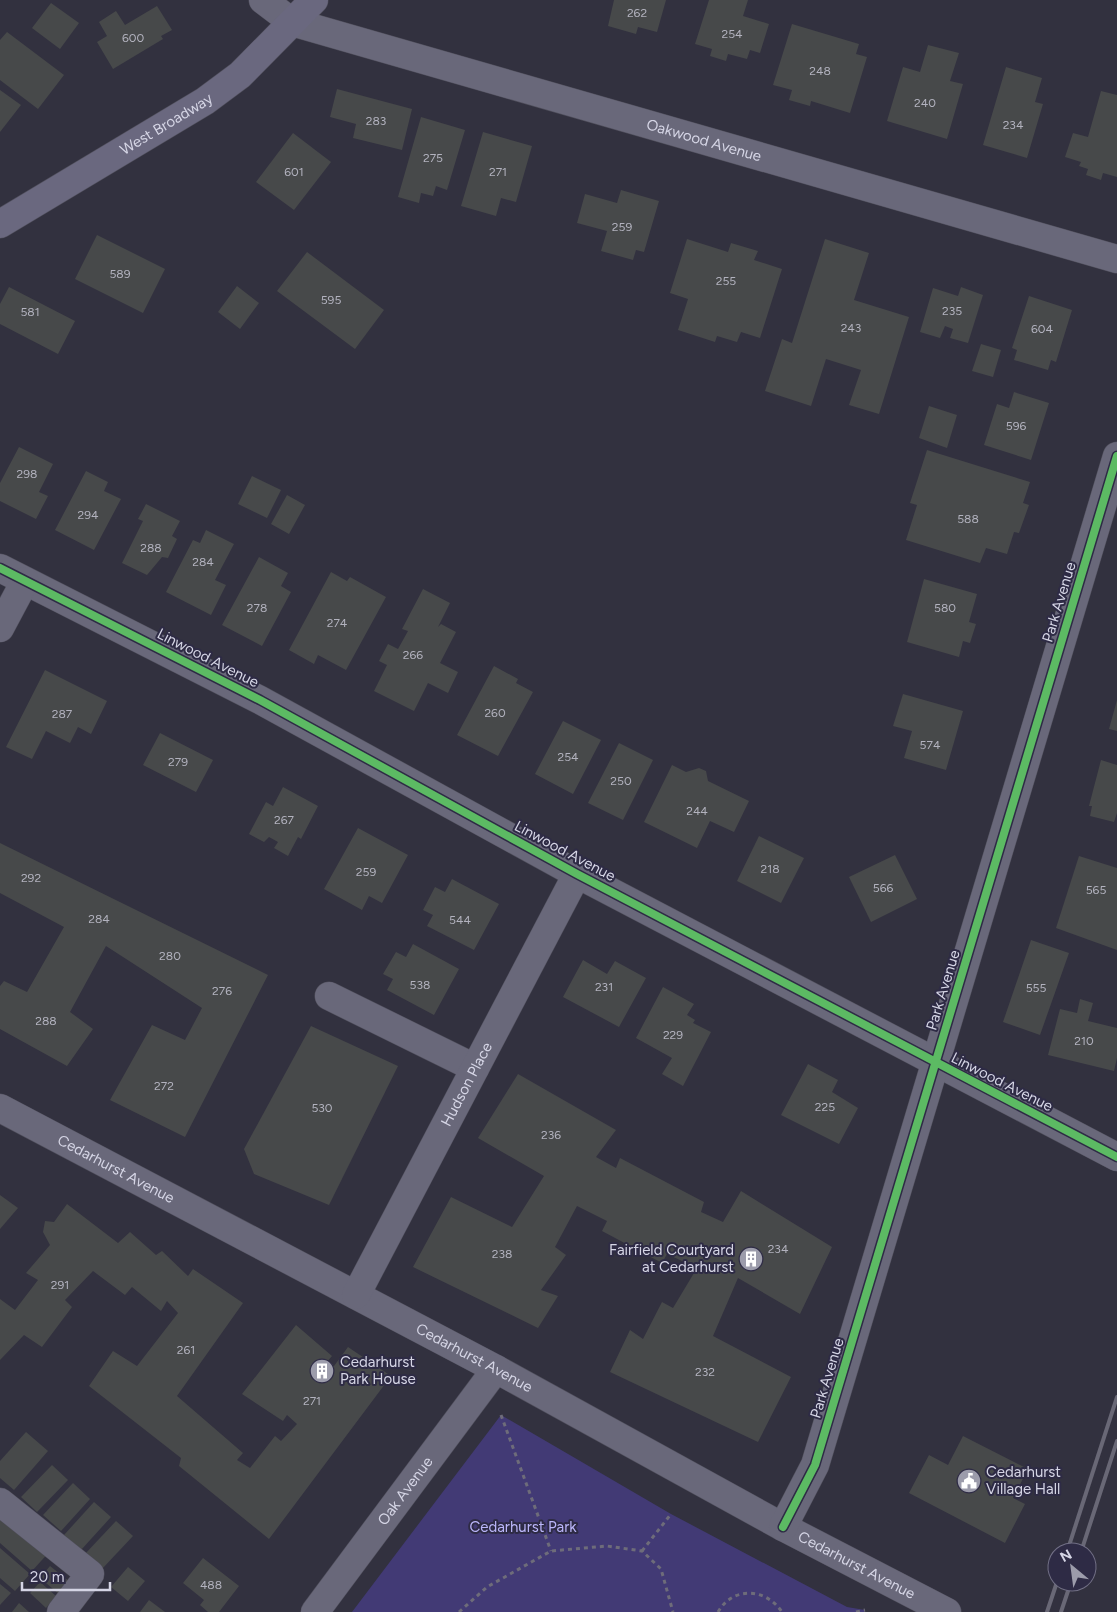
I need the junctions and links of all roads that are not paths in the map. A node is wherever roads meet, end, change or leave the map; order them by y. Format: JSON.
{"nodes":[{"id":1,"x":263,"y":0,"type":"edge"},
{"id":2,"x":314,"y":0,"type":"edge"},
{"id":3,"x":292,"y":22,"type":"junction"},
{"id":4,"x":0,"y":224,"type":"edge"},
{"id":5,"x":1117,"y":259,"type":"edge"},
{"id":6,"x":1117,"y":456,"type":"edge"},
{"id":7,"x":0,"y":568,"type":"edge"},
{"id":8,"x":25,"y":581,"type":"junction"},
{"id":9,"x":0,"y":628,"type":"edge"},
{"id":10,"x":577,"y":874,"type":"junction"},
{"id":11,"x":329,"y":996,"type":"dead end"},
{"id":12,"x":936,"y":1063,"type":"junction"},
{"id":13,"x":475,"y":1068,"type":"junction"},
{"id":14,"x":0,"y":1108,"type":"edge"},
{"id":15,"x":1117,"y":1157,"type":"edge"},
{"id":16,"x":356,"y":1295,"type":"junction"},
{"id":17,"x":496,"y":1370,"type":"junction"},
{"id":18,"x":0,"y":1502,"type":"edge"},
{"id":19,"x":782,"y":1527,"type":"junction"},
{"id":20,"x":908,"y":1604,"type":"edge"},
{"id":21,"x":61,"y":1612,"type":"edge"},
{"id":22,"x":315,"y":1612,"type":"edge"},
{"id":23,"x":947,"y":1612,"type":"edge"}],
"edges":[{"from":1,"to":3,"type":"street"},
{"from":2,"to":3,"type":"main road","name":"West Broadway"},
{"from":3,"to":4,"type":"main road","name":"West Broadway"},
{"from":3,"to":5,"type":"street","name":"Oakwood Avenue"},
{"from":6,"to":12,"type":"street","name":"Park Avenue"},
{"from":7,"to":8,"type":"street","name":"Linwood Avenue"},
{"from":8,"to":9,"type":"street"},
{"from":8,"to":10,"type":"street","name":"Linwood Avenue"},
{"from":10,"to":12,"type":"street","name":"Linwood Avenue"},
{"from":10,"to":13,"type":"street","name":"Hudson Place"},
{"from":11,"to":13,"type":"street"},
{"from":12,"to":15,"type":"street","name":"Linwood Avenue"},
{"from":12,"to":19,"type":"street","name":"Park Avenue"},
{"from":13,"to":16,"type":"street","name":"Hudson Place"},
{"from":14,"to":16,"type":"street","name":"Cedarhurst Avenue"},
{"from":16,"to":17,"type":"street","name":"Cedarhurst Avenue"},
{"from":17,"to":19,"type":"street","name":"Cedarhurst Avenue"},
{"from":17,"to":22,"type":"street","name":"Oak Avenue"},
{"from":18,"to":21,"type":"street"},
{"from":19,"to":20,"type":"street","name":"Cedarhurst Avenue"},
{"from":20,"to":23,"type":"street","name":"Cedarhurst Avenue"}]}
